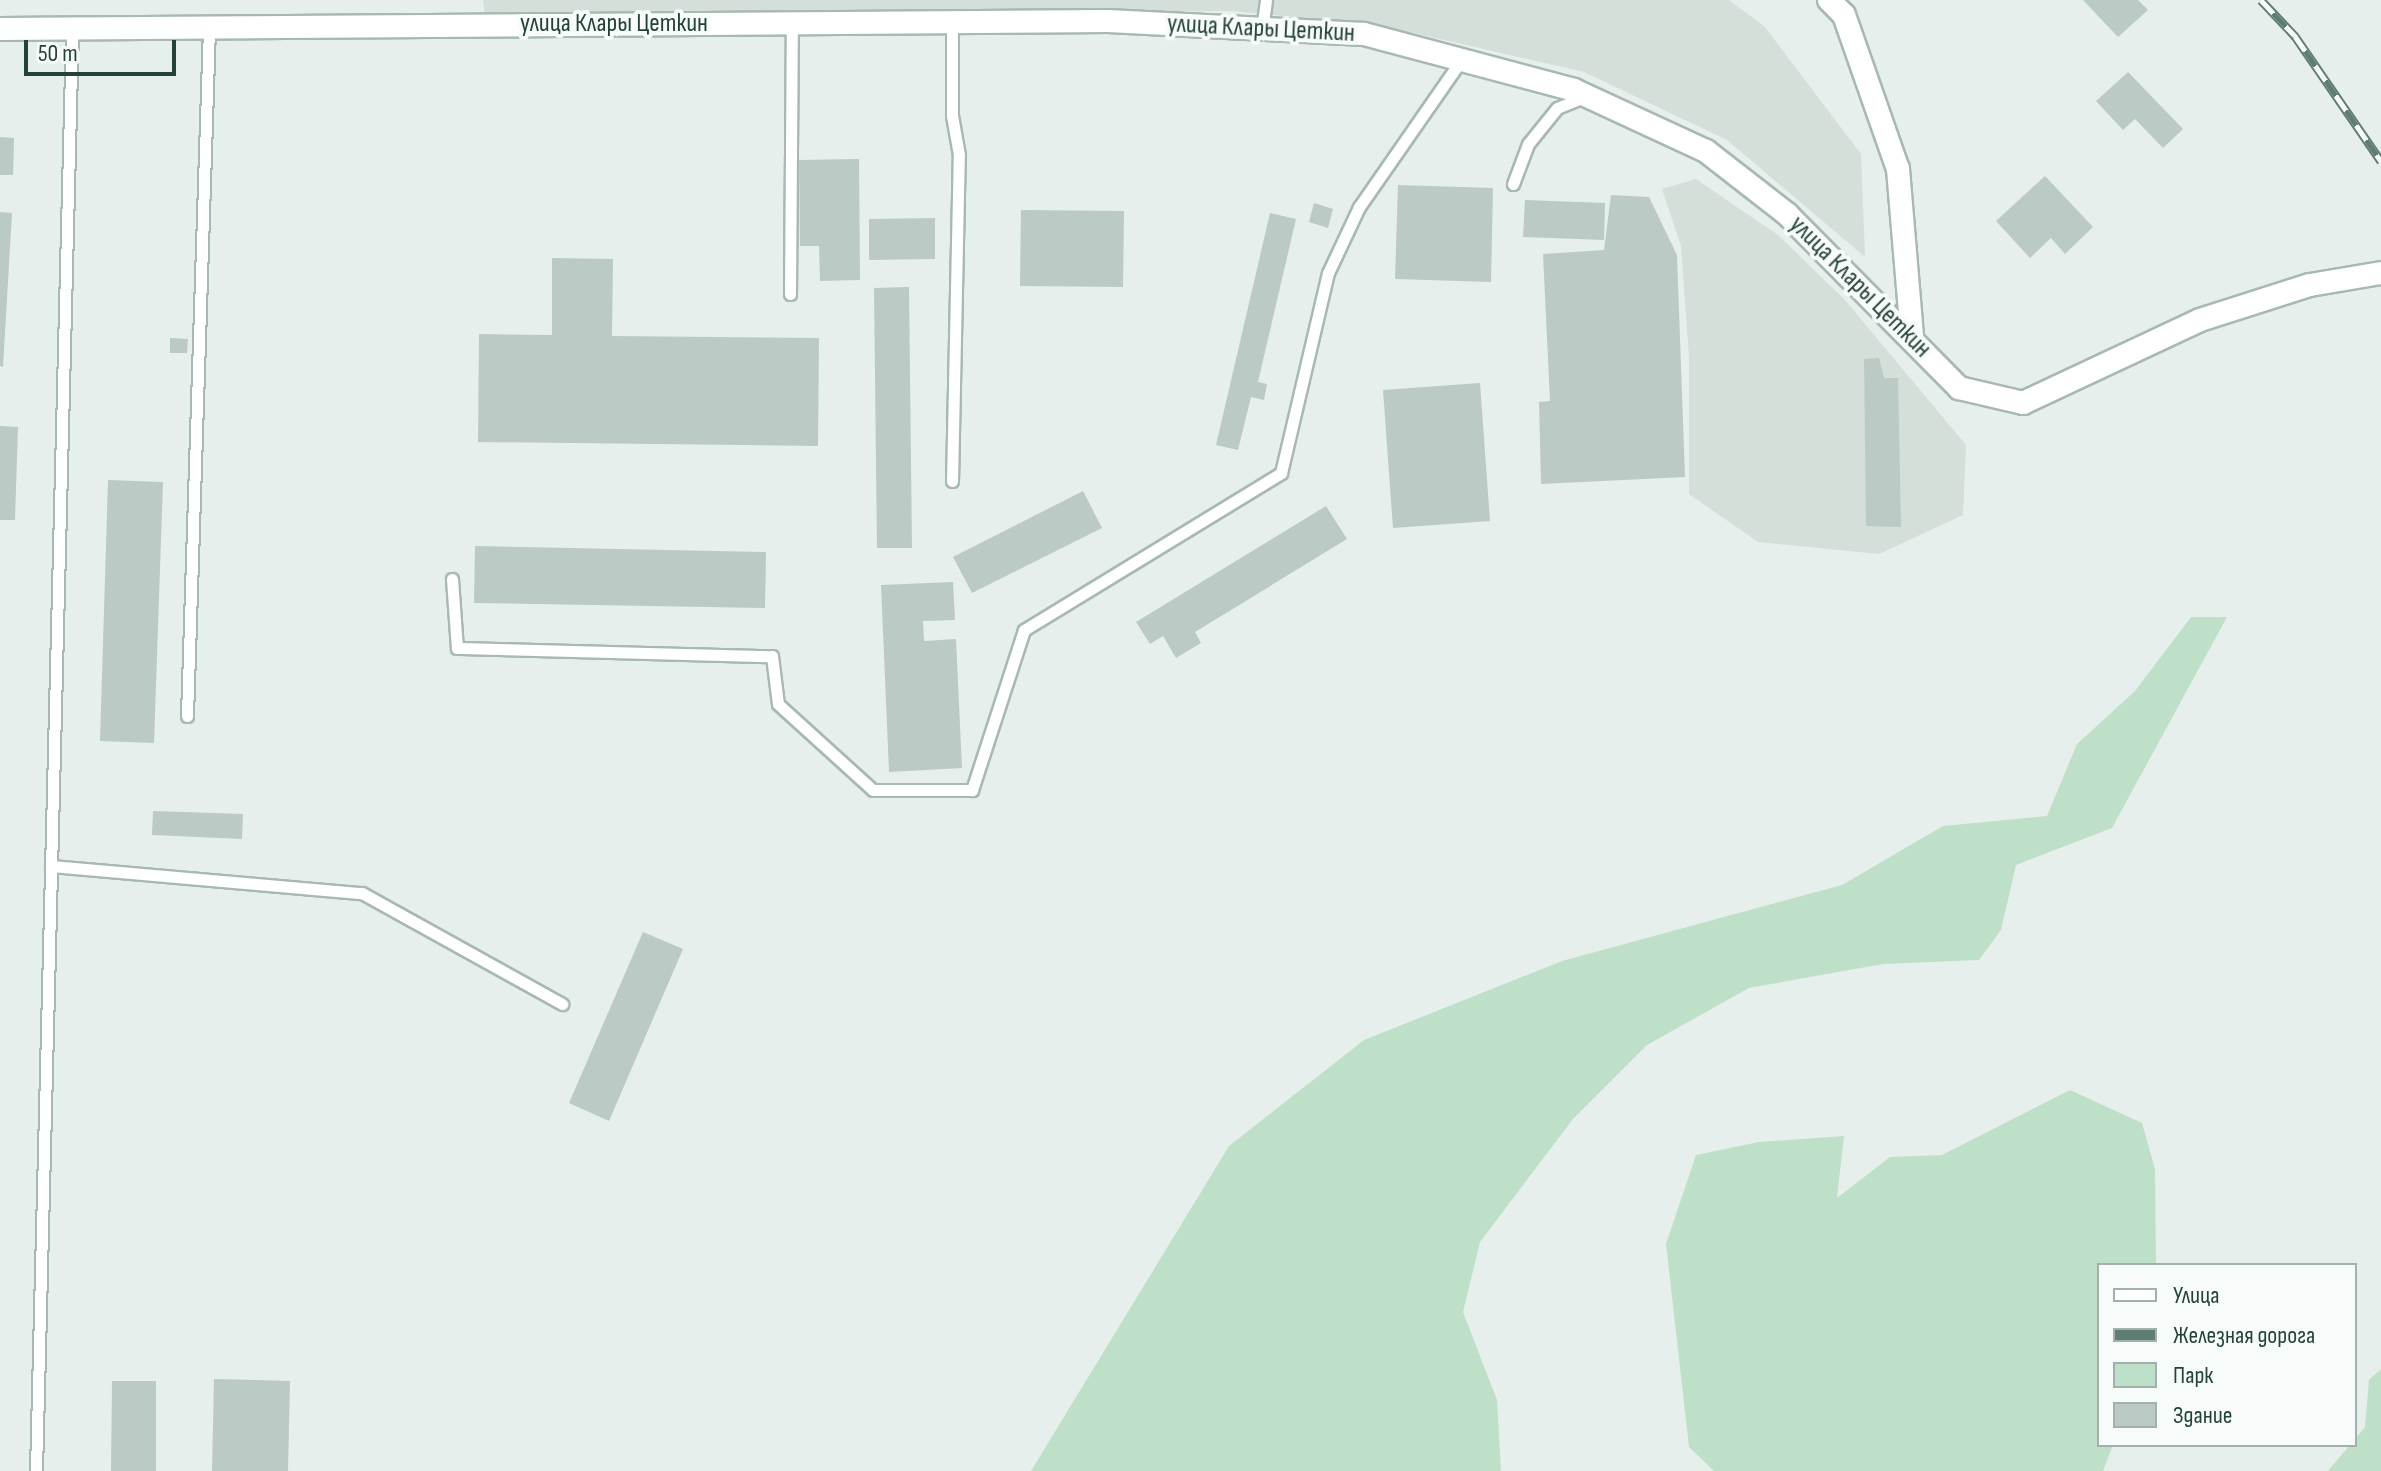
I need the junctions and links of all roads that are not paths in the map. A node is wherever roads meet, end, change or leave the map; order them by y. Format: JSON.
{"nodes":[{"id":1,"x":1266,"y":0,"type":"edge"},
{"id":2,"x":1829,"y":0,"type":"edge"},
{"id":3,"x":952,"y":22,"type":"junction"},
{"id":4,"x":792,"y":23,"type":"junction"},
{"id":5,"x":209,"y":27,"type":"junction"},
{"id":6,"x":72,"y":28,"type":"junction"},
{"id":7,"x":0,"y":29,"type":"edge"},
{"id":8,"x":1262,"y":29,"type":"junction"},
{"id":9,"x":1461,"y":60,"type":"junction"},
{"id":10,"x":1587,"y":96,"type":"junction"},
{"id":11,"x":1513,"y":184,"type":"dead end"},
{"id":12,"x":2381,"y":273,"type":"edge"},
{"id":13,"x":790,"y":294,"type":"dead end"},
{"id":14,"x":1912,"y":337,"type":"junction"},
{"id":15,"x":952,"y":481,"type":"dead end"},
{"id":16,"x":452,"y":579,"type":"dead end"},
{"id":17,"x":187,"y":716,"type":"dead end"},
{"id":18,"x":51,"y":866,"type":"junction"},
{"id":19,"x":562,"y":1004,"type":"dead end"},
{"id":20,"x":36,"y":1471,"type":"edge"}],
"edges":[{"from":1,"to":8,"type":"lane"},
{"from":2,"to":14,"type":"street"},
{"from":3,"to":4,"type":"street","name":"улица Клары Цеткин"},
{"from":3,"to":8,"type":"street","name":"улица Клары Цеткин"},
{"from":3,"to":15,"type":"lane"},
{"from":4,"to":5,"type":"street","name":"улица Клары Цеткин"},
{"from":4,"to":13,"type":"lane"},
{"from":5,"to":6,"type":"street","name":"улица Клары Цеткин"},
{"from":5,"to":17,"type":"lane"},
{"from":6,"to":7,"type":"street","name":"улица Клары Цеткин"},
{"from":6,"to":18,"type":"lane"},
{"from":8,"to":9,"type":"street","name":"улица Клары Цеткин"},
{"from":9,"to":10,"type":"street","name":"улица Клары Цеткин"},
{"from":9,"to":16,"type":"lane"},
{"from":10,"to":11,"type":"lane"},
{"from":10,"to":14,"type":"street","name":"улица Клары Цеткин"},
{"from":12,"to":14,"type":"street","name":"улица Клары Цеткин"},
{"from":18,"to":19,"type":"lane"},
{"from":18,"to":20,"type":"lane"}]}
